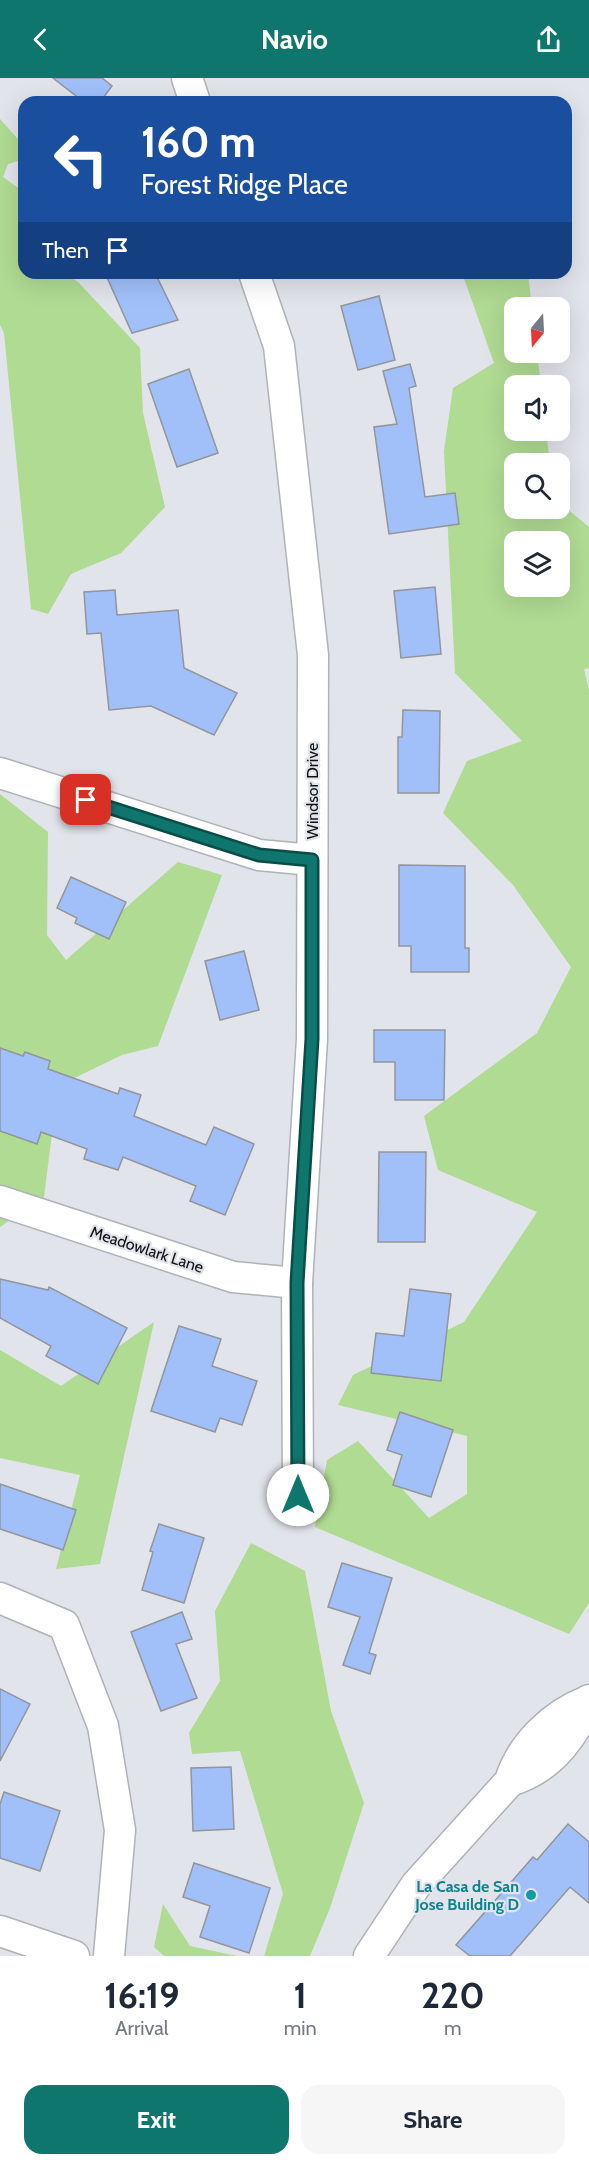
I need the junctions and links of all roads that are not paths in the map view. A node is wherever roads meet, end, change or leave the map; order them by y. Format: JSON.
{"nodes":[{"id":1,"x":187,"y":78,"type":"edge"},
{"id":2,"x":193,"y":96,"type":"edge"},
{"id":3,"x":256,"y":279,"type":"edge"},
{"id":4,"x":0,"y":773,"type":"edge"},
{"id":5,"x":312,"y":860,"type":"junction"},
{"id":6,"x":0,"y":1201,"type":"edge"},
{"id":7,"x":297,"y":1283,"type":"junction"},
{"id":8,"x":298,"y":1495,"type":"dead end"},
{"id":9,"x":0,"y":1598,"type":"edge"},
{"id":10,"x":588,"y":1701,"type":"edge"},
{"id":11,"x":0,"y":1931,"type":"edge"},
{"id":12,"x":74,"y":1956,"type":"edge"},
{"id":13,"x":109,"y":1956,"type":"edge"},
{"id":14,"x":369,"y":1956,"type":"edge"}],
"edges":[{"from":1,"to":2,"type":"street"},
{"from":3,"to":5,"type":"street","name":"Windsor Drive"},
{"from":4,"to":5,"type":"street"},
{"from":5,"to":7,"type":"street","name":"Windsor Drive"},
{"from":6,"to":7,"type":"street","name":"Meadowlark Lane"},
{"from":7,"to":8,"type":"street","name":"Windsor Drive"},
{"from":9,"to":13,"type":"street"},
{"from":10,"to":14,"type":"street"},
{"from":11,"to":12,"type":"street"}]}
